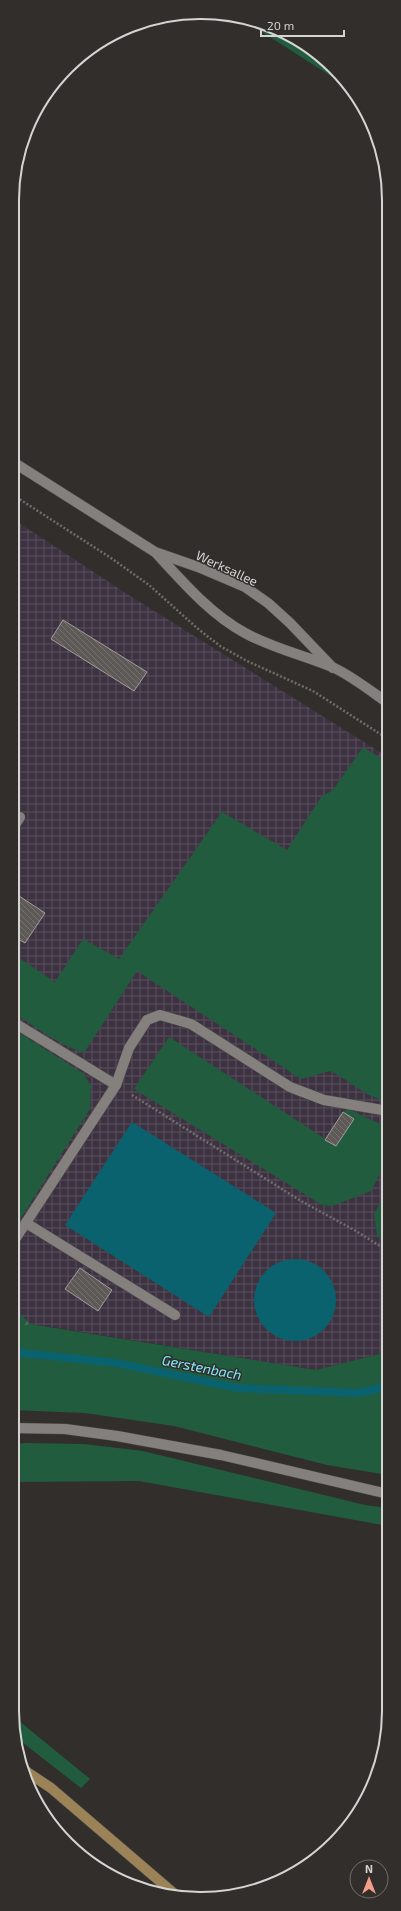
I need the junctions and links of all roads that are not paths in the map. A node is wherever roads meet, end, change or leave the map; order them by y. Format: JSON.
{"nodes":[{"id":1,"x":19,"y":466,"type":"edge"},
{"id":2,"x":155,"y":552,"type":"junction"},
{"id":3,"x":333,"y":668,"type":"junction"},
{"id":4,"x":382,"y":699,"type":"edge"},
{"id":5,"x":19,"y":1026,"type":"edge"},
{"id":6,"x":116,"y":1085,"type":"junction"},
{"id":7,"x":382,"y":1110,"type":"edge"},
{"id":8,"x":26,"y":1223,"type":"junction"},
{"id":9,"x":19,"y":1234,"type":"edge"},
{"id":10,"x":175,"y":1316,"type":"dead end"},
{"id":11,"x":19,"y":1428,"type":"edge"},
{"id":12,"x":382,"y":1493,"type":"edge"},
{"id":13,"x":31,"y":1775,"type":"edge"},
{"id":14,"x":169,"y":1889,"type":"edge"}],
"edges":[{"from":1,"to":2,"type":"street","name":"Werksallee"},
{"from":2,"to":3,"type":"street","name":"Werksallee"},
{"from":2,"to":3,"type":"street","name":"Werksallee"},
{"from":3,"to":4,"type":"street","name":"Werksallee"},
{"from":5,"to":6,"type":"street"},
{"from":6,"to":7,"type":"street"},
{"from":6,"to":8,"type":"street"},
{"from":8,"to":9,"type":"street"},
{"from":8,"to":10,"type":"street"},
{"from":11,"to":12,"type":"street"},
{"from":13,"to":14,"type":"main road"}]}
